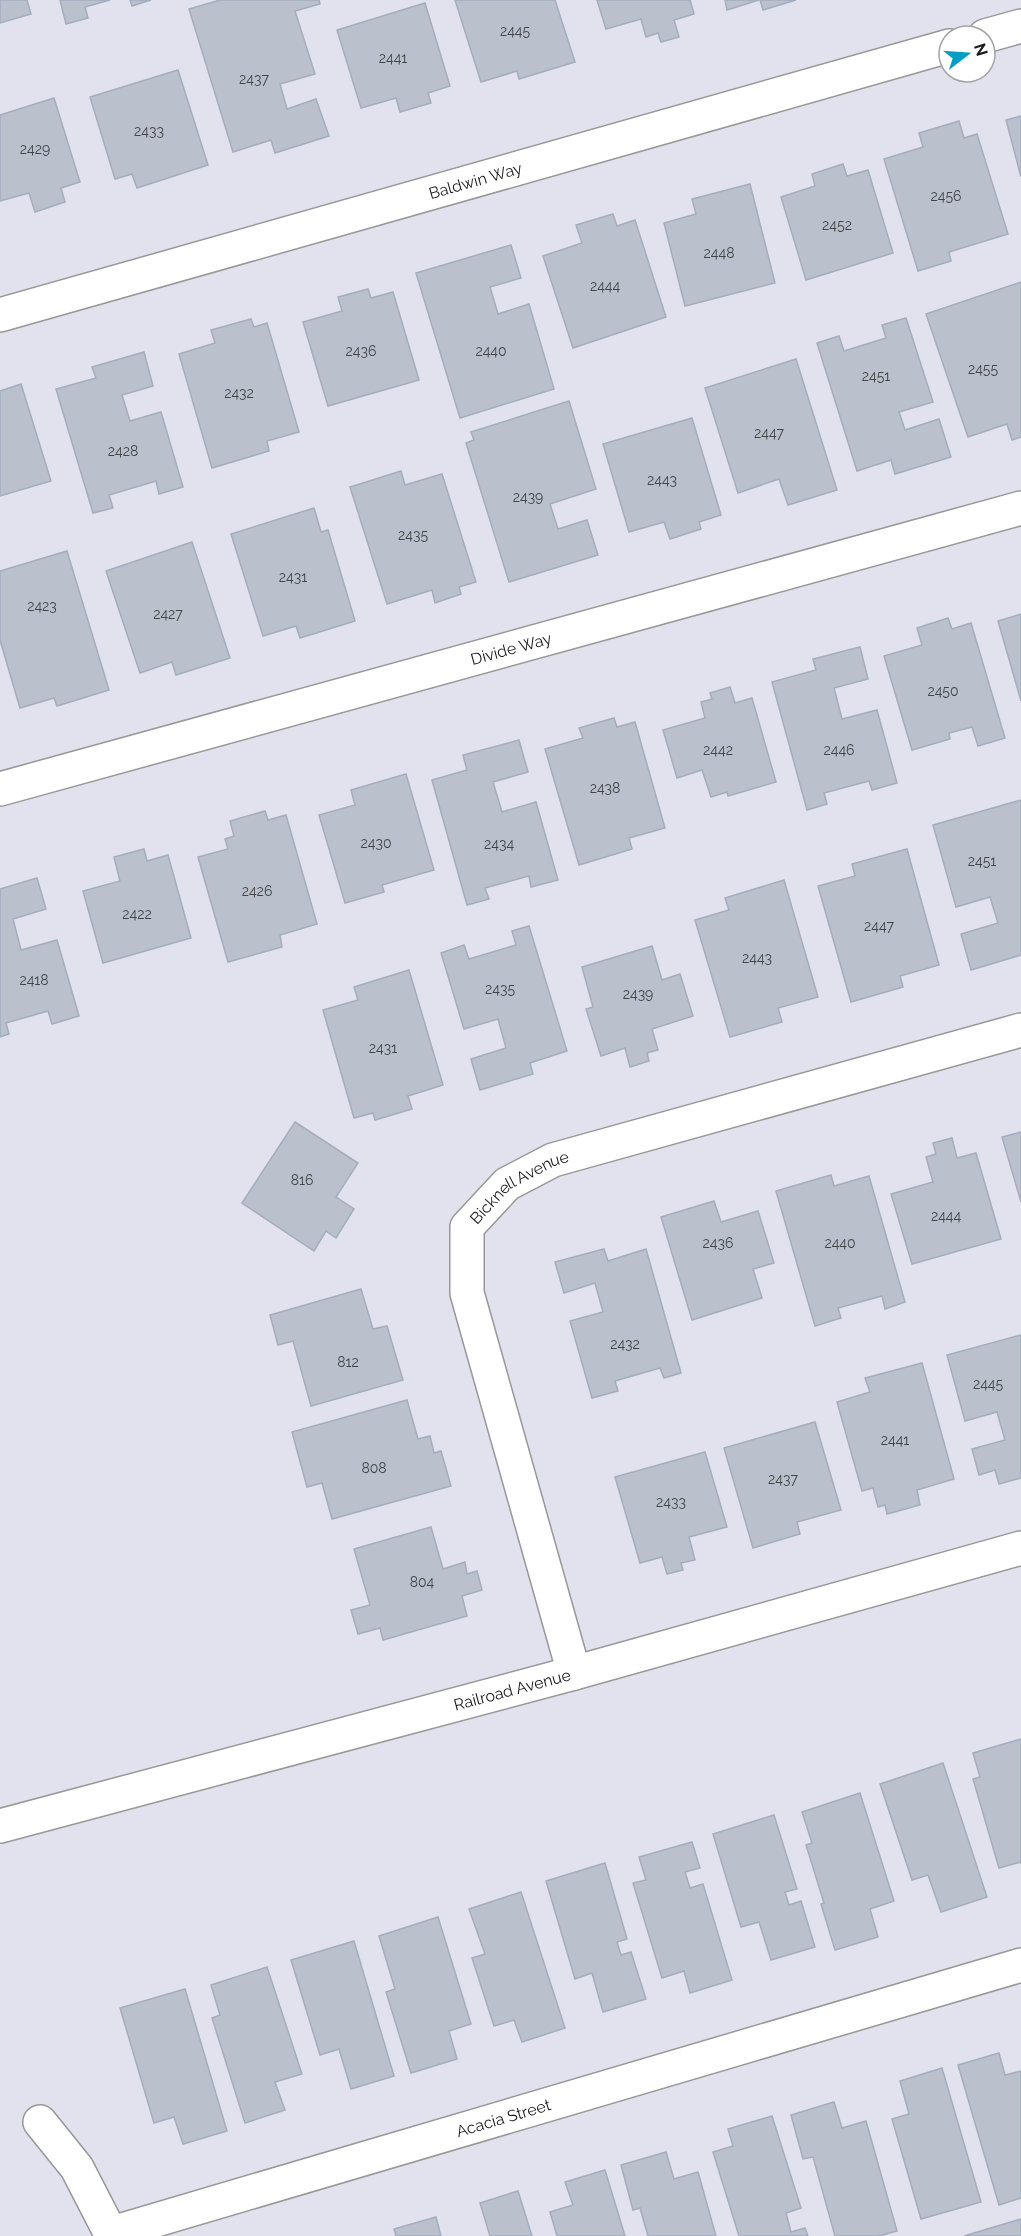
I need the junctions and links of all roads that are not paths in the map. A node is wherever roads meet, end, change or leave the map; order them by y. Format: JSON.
{"nodes":[{"id":1,"x":1021,"y":26,"type":"edge"},
{"id":2,"x":997,"y":33,"type":"edge"},
{"id":3,"x":937,"y":49,"type":"edge"},
{"id":4,"x":0,"y":315,"type":"edge"},
{"id":5,"x":1021,"y":508,"type":"edge"},
{"id":6,"x":0,"y":789,"type":"edge"},
{"id":7,"x":1021,"y":1030,"type":"edge"},
{"id":8,"x":1021,"y":1548,"type":"edge"},
{"id":9,"x":574,"y":1673,"type":"junction"},
{"id":10,"x":0,"y":1826,"type":"edge"},
{"id":11,"x":1021,"y":1965,"type":"edge"},
{"id":12,"x":40,"y":2122,"type":"dead end"},
{"id":13,"x":112,"y":2234,"type":"edge"}],
"edges":[{"from":1,"to":2,"type":"street"},
{"from":3,"to":4,"type":"street","name":"Baldwin Way"},
{"from":5,"to":6,"type":"street","name":"Divide Way"},
{"from":7,"to":9,"type":"street","name":"Bicknell Avenue"},
{"from":8,"to":9,"type":"street","name":"Railroad Avenue"},
{"from":9,"to":10,"type":"street","name":"Railroad Avenue"},
{"from":11,"to":13,"type":"street","name":"Acacia Street"},
{"from":12,"to":13,"type":"street","name":"Acacia Street"}]}
